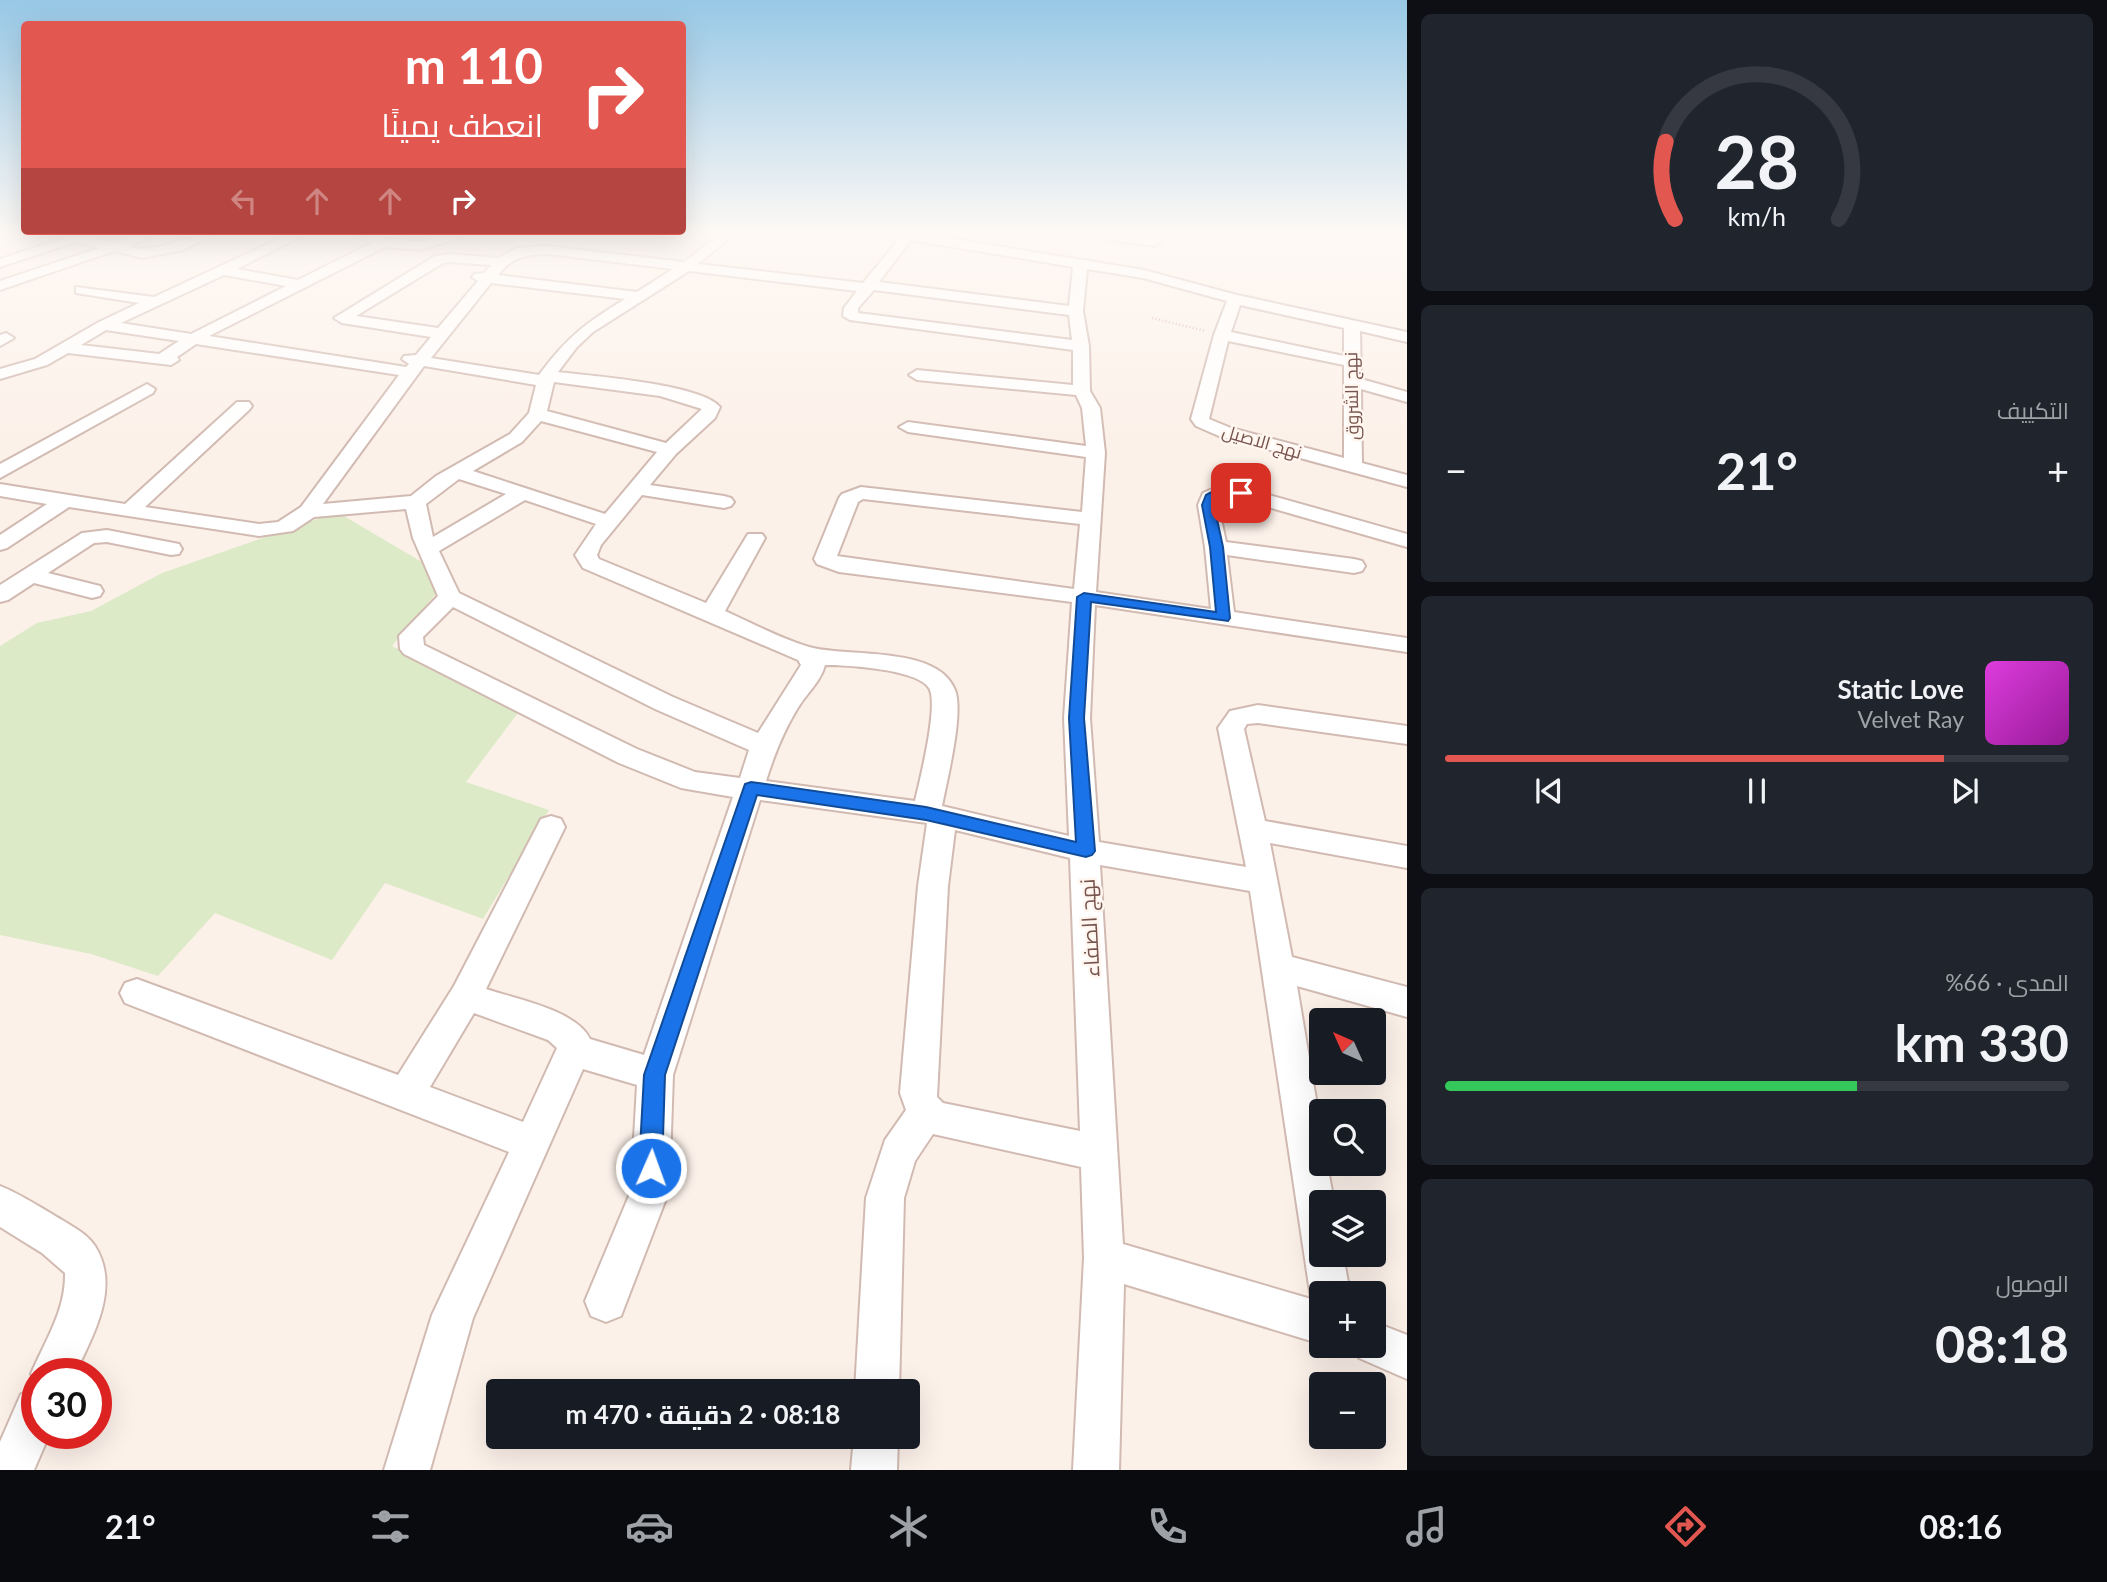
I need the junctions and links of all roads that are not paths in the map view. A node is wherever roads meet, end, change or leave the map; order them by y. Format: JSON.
{"nodes":[{"id":1,"x":149,"y":304,"type":"edge"},
{"id":2,"x":263,"y":304,"type":"edge"},
{"id":3,"x":366,"y":304,"type":"edge"},
{"id":4,"x":463,"y":304,"type":"edge"},
{"id":5,"x":625,"y":304,"type":"edge"},
{"id":6,"x":855,"y":304,"type":"edge"},
{"id":7,"x":1015,"y":304,"type":"edge"},
{"id":8,"x":1077,"y":304,"type":"edge"},
{"id":9,"x":1233,"y":304,"type":"edge"},
{"id":10,"x":1256,"y":304,"type":"edge"},
{"id":11,"x":1076,"y":311,"type":"junction"},
{"id":12,"x":104,"y":325,"type":"junction"},
{"id":13,"x":1352,"y":325,"type":"junction"},
{"id":14,"x":438,"y":333,"type":"junction"},
{"id":15,"x":1222,"y":335,"type":"junction"},
{"id":16,"x":1407,"y":337,"type":"edge"},
{"id":17,"x":194,"y":338,"type":"junction"},
{"id":18,"x":1081,"y":346,"type":"junction"},
{"id":19,"x":67,"y":348,"type":"junction"},
{"id":20,"x":1351,"y":362,"type":"junction"},
{"id":21,"x":410,"y":366,"type":"junction"},
{"id":22,"x":0,"y":374,"type":"edge"},
{"id":23,"x":917,"y":374,"type":"dead end"},
{"id":24,"x":546,"y":379,"type":"junction"},
{"id":25,"x":1350,"y":381,"type":"junction"},
{"id":26,"x":147,"y":389,"type":"dead end"},
{"id":27,"x":1082,"y":391,"type":"junction"},
{"id":28,"x":1407,"y":397,"type":"edge"},
{"id":29,"x":243,"y":406,"type":"dead end"},
{"id":30,"x":537,"y":414,"type":"junction"},
{"id":31,"x":908,"y":427,"type":"dead end"},
{"id":32,"x":669,"y":450,"type":"junction"},
{"id":33,"x":1096,"y":453,"type":"junction"},
{"id":34,"x":1353,"y":466,"type":"junction"},
{"id":35,"x":0,"y":471,"type":"edge"},
{"id":36,"x":458,"y":472,"type":"junction"},
{"id":37,"x":1407,"y":481,"type":"edge"},
{"id":38,"x":639,"y":489,"type":"junction"},
{"id":39,"x":0,"y":490,"type":"edge"},
{"id":40,"x":523,"y":493,"type":"junction"},
{"id":41,"x":66,"y":500,"type":"junction"},
{"id":42,"x":416,"y":502,"type":"junction"},
{"id":43,"x":724,"y":502,"type":"dead end"},
{"id":44,"x":130,"y":510,"type":"junction"},
{"id":45,"x":308,"y":510,"type":"junction"},
{"id":46,"x":1091,"y":519,"type":"junction"},
{"id":47,"x":610,"y":523,"type":"junction"},
{"id":48,"x":279,"y":529,"type":"junction"},
{"id":49,"x":755,"y":538,"type":"dead end"},
{"id":50,"x":1407,"y":541,"type":"edge"},
{"id":51,"x":0,"y":544,"type":"edge"},
{"id":52,"x":1216,"y":547,"type":"junction"},
{"id":53,"x":429,"y":548,"type":"junction"},
{"id":54,"x":170,"y":549,"type":"dead end"},
{"id":55,"x":1354,"y":566,"type":"dead end"},
{"id":56,"x":29,"y":575,"type":"junction"},
{"id":57,"x":92,"y":591,"type":"dead end"},
{"id":58,"x":0,"y":595,"type":"edge"},
{"id":59,"x":450,"y":597,"type":"junction"},
{"id":60,"x":1084,"y":597,"type":"junction"},
{"id":61,"x":712,"y":613,"type":"junction"},
{"id":62,"x":1223,"y":618,"type":"junction"},
{"id":63,"x":1407,"y":645,"type":"edge"},
{"id":64,"x":808,"y":655,"type":"junction"},
{"id":65,"x":1407,"y":735,"type":"edge"},
{"id":66,"x":764,"y":746,"type":"junction"},
{"id":67,"x":751,"y":788,"type":"junction"},
{"id":68,"x":934,"y":815,"type":"junction"},
{"id":69,"x":551,"y":827,"type":"dead end"},
{"id":70,"x":1252,"y":829,"type":"junction"},
{"id":71,"x":1086,"y":851,"type":"junction"},
{"id":72,"x":1407,"y":857,"type":"edge"},
{"id":73,"x":1264,"y":882,"type":"junction"},
{"id":74,"x":1276,"y":966,"type":"junction"},
{"id":75,"x":138,"y":993,"type":"dead end"},
{"id":76,"x":467,"y":996,"type":"junction"},
{"id":77,"x":1407,"y":1002,"type":"edge"},
{"id":78,"x":574,"y":1050,"type":"junction"},
{"id":79,"x":655,"y":1075,"type":"junction"},
{"id":80,"x":406,"y":1095,"type":"junction"},
{"id":81,"x":926,"y":1113,"type":"junction"},
{"id":82,"x":531,"y":1143,"type":"junction"},
{"id":83,"x":1099,"y":1153,"type":"junction"},
{"id":84,"x":1312,"y":1190,"type":"edge"},
{"id":85,"x":0,"y":1205,"type":"edge"},
{"id":86,"x":1104,"y":1258,"type":"junction"},
{"id":87,"x":606,"y":1301,"type":"dead end"},
{"id":88,"x":1309,"y":1319,"type":"edge"},
{"id":89,"x":1386,"y":1348,"type":"edge"},
{"id":90,"x":1407,"y":1357,"type":"edge"},
{"id":91,"x":60,"y":1358,"type":"edge"},
{"id":92,"x":877,"y":1379,"type":"edge"},
{"id":93,"x":21,"y":1447,"type":"edge"},
{"id":94,"x":875,"y":1449,"type":"edge"},
{"id":95,"x":11,"y":1470,"type":"edge"},
{"id":96,"x":407,"y":1470,"type":"edge"},
{"id":97,"x":874,"y":1470,"type":"edge"},
{"id":98,"x":1096,"y":1470,"type":"edge"}],
"edges":[{"from":1,"to":12,"type":"street"},
{"from":2,"to":17,"type":"street"},
{"from":3,"to":14,"type":"street"},
{"from":4,"to":14,"type":"street"},
{"from":5,"to":24,"type":"street"},
{"from":6,"to":18,"type":"street"},
{"from":7,"to":11,"type":"street"},
{"from":8,"to":11,"type":"street","name":"نهج الصفاء"},
{"from":9,"to":15,"type":"street","name":"نهج الاصيل"},
{"from":10,"to":13,"type":"street"},
{"from":11,"to":18,"type":"street","name":"نهج الصفاء"},
{"from":12,"to":17,"type":"street"},
{"from":12,"to":19,"type":"street"},
{"from":13,"to":16,"type":"street"},
{"from":13,"to":20,"type":"street","name":"نهج الشروق"},
{"from":14,"to":21,"type":"street"},
{"from":15,"to":20,"type":"street"},
{"from":15,"to":34,"type":"street","name":"نهج الاصيل"},
{"from":17,"to":19,"type":"street"},
{"from":17,"to":21,"type":"street"},
{"from":18,"to":27,"type":"street","name":"نهج الصفاء"},
{"from":19,"to":22,"type":"street"},
{"from":20,"to":25,"type":"street","name":"نهج الشروق"},
{"from":21,"to":24,"type":"street"},
{"from":21,"to":45,"type":"street"},
{"from":21,"to":48,"type":"street"},
{"from":23,"to":27,"type":"street"},
{"from":24,"to":30,"type":"street"},
{"from":24,"to":32,"type":"street"},
{"from":25,"to":28,"type":"street"},
{"from":25,"to":34,"type":"street","name":"نهج الشروق"},
{"from":26,"to":35,"type":"street"},
{"from":27,"to":33,"type":"street","name":"نهج الصفاء"},
{"from":29,"to":44,"type":"street"},
{"from":30,"to":32,"type":"street"},
{"from":30,"to":36,"type":"street"},
{"from":31,"to":33,"type":"street"},
{"from":32,"to":38,"type":"street"},
{"from":33,"to":46,"type":"street","name":"نهج الصفاء"},
{"from":34,"to":37,"type":"street","name":"نهج الاصيل"},
{"from":36,"to":40,"type":"street"},
{"from":36,"to":42,"type":"street"},
{"from":38,"to":43,"type":"street"},
{"from":38,"to":47,"type":"street"},
{"from":39,"to":41,"type":"street"},
{"from":40,"to":47,"type":"street"},
{"from":40,"to":53,"type":"street"},
{"from":41,"to":44,"type":"street"},
{"from":41,"to":51,"type":"street"},
{"from":42,"to":45,"type":"street"},
{"from":42,"to":53,"type":"street"},
{"from":44,"to":48,"type":"street"},
{"from":45,"to":48,"type":"street"},
{"from":46,"to":60,"type":"street","name":"نهج الصفاء"},
{"from":46,"to":60,"type":"street"},
{"from":47,"to":61,"type":"street"},
{"from":49,"to":61,"type":"street"},
{"from":50,"to":52,"type":"street"},
{"from":52,"to":55,"type":"street"},
{"from":52,"to":62,"type":"street"},
{"from":53,"to":59,"type":"street"},
{"from":54,"to":56,"type":"street"},
{"from":56,"to":57,"type":"street"},
{"from":56,"to":58,"type":"street"},
{"from":59,"to":66,"type":"street"},
{"from":59,"to":67,"type":"street"},
{"from":60,"to":62,"type":"street"},
{"from":60,"to":71,"type":"street","name":"نهج الصفاء"},
{"from":61,"to":64,"type":"street"},
{"from":62,"to":63,"type":"street"},
{"from":64,"to":66,"type":"street"},
{"from":64,"to":68,"type":"street"},
{"from":65,"to":70,"type":"street"},
{"from":66,"to":67,"type":"street"},
{"from":67,"to":68,"type":"street"},
{"from":67,"to":79,"type":"street"},
{"from":68,"to":71,"type":"street"},
{"from":68,"to":81,"type":"street"},
{"from":69,"to":76,"type":"street"},
{"from":70,"to":72,"type":"street"},
{"from":70,"to":73,"type":"street"},
{"from":71,"to":73,"type":"street"},
{"from":71,"to":83,"type":"street","name":"نهج الصفاء"},
{"from":73,"to":74,"type":"street"},
{"from":74,"to":77,"type":"street"},
{"from":74,"to":84,"type":"street"},
{"from":75,"to":80,"type":"street"},
{"from":76,"to":78,"type":"street"},
{"from":76,"to":80,"type":"street"},
{"from":78,"to":79,"type":"street"},
{"from":78,"to":82,"type":"street"},
{"from":79,"to":87,"type":"street"},
{"from":80,"to":82,"type":"street"},
{"from":81,"to":83,"type":"street"},
{"from":81,"to":92,"type":"street"},
{"from":82,"to":96,"type":"street"},
{"from":83,"to":86,"type":"street","name":"نهج الصفاء"},
{"from":85,"to":91,"type":"street"},
{"from":86,"to":88,"type":"street"},
{"from":86,"to":98,"type":"street","name":"نهج الصفاء"},
{"from":89,"to":90,"type":"street"},
{"from":93,"to":95,"type":"street"},
{"from":94,"to":97,"type":"street"}]}
